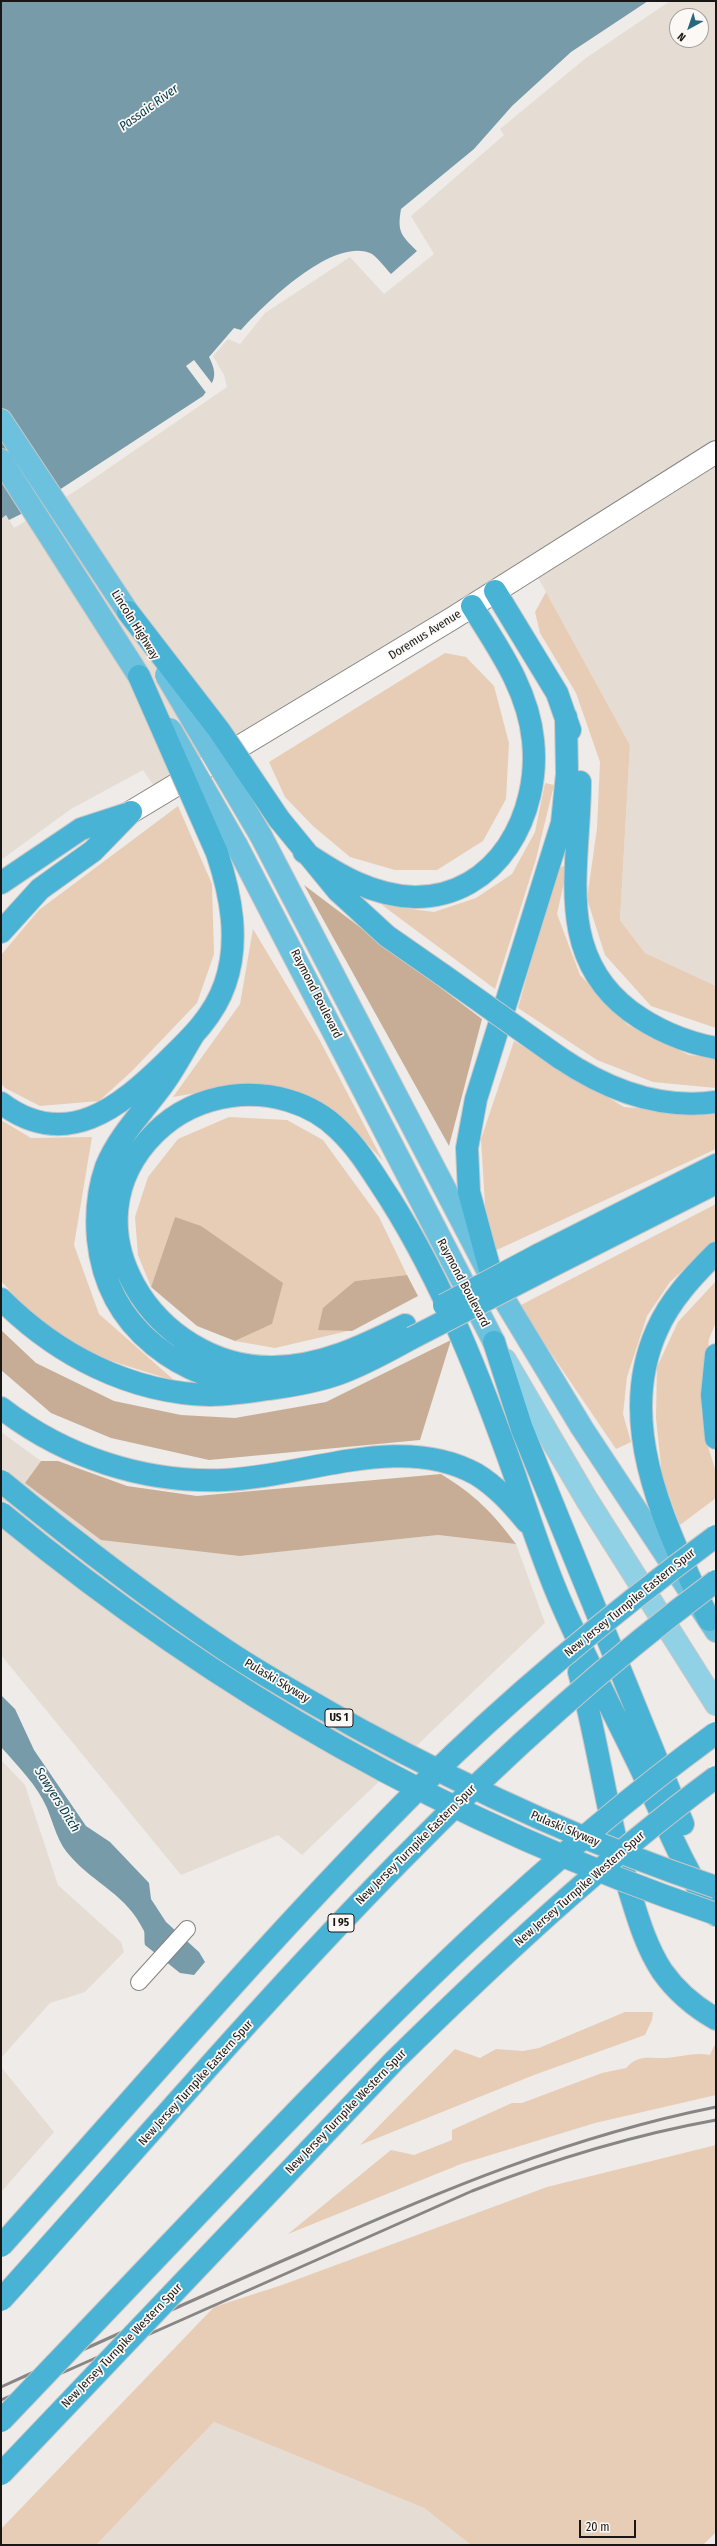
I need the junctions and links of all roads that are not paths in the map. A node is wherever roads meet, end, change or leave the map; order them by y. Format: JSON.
{"nodes":[{"id":1,"x":1,"y":420,"type":"edge"},
{"id":2,"x":716,"y":452,"type":"edge"},
{"id":3,"x":1,"y":460,"type":"edge"},
{"id":4,"x":495,"y":591,"type":"junction"},
{"id":5,"x":472,"y":606,"type":"junction"},
{"id":6,"x":128,"y":612,"type":"junction"},
{"id":7,"x":139,"y":676,"type":"junction"},
{"id":8,"x":566,"y":717,"type":"junction"},
{"id":9,"x":131,"y":812,"type":"junction"},
{"id":10,"x":261,"y":836,"type":"joint"},
{"id":11,"x":238,"y":846,"type":"joint"},
{"id":12,"x":304,"y":852,"type":"junction"},
{"id":13,"x":19,"y":870,"type":"junction"},
{"id":14,"x":1,"y":883,"type":"edge"},
{"id":15,"x":1,"y":893,"type":"edge"},
{"id":16,"x":1,"y":932,"type":"edge"},
{"id":17,"x":194,"y":1034,"type":"junction"},
{"id":18,"x":716,"y":1048,"type":"edge"},
{"id":19,"x":716,"y":1102,"type":"edge"},
{"id":20,"x":1,"y":1104,"type":"edge"},
{"id":21,"x":716,"y":1165,"type":"edge"},
{"id":22,"x":716,"y":1183,"type":"edge"},
{"id":23,"x":716,"y":1253,"type":"edge"},
{"id":24,"x":542,"y":1262,"type":"junction"},
{"id":25,"x":493,"y":1280,"type":"junction"},
{"id":26,"x":1,"y":1298,"type":"edge"},
{"id":27,"x":409,"y":1331,"type":"junction"},
{"id":28,"x":494,"y":1342,"type":"junction"},
{"id":29,"x":716,"y":1355,"type":"edge"},
{"id":30,"x":268,"y":1389,"type":"junction"},
{"id":31,"x":1,"y":1408,"type":"edge"},
{"id":32,"x":716,"y":1438,"type":"edge"},
{"id":33,"x":1,"y":1481,"type":"edge"},
{"id":34,"x":1,"y":1513,"type":"edge"},
{"id":35,"x":534,"y":1530,"type":"junction"},
{"id":36,"x":716,"y":1536,"type":"edge"},
{"id":37,"x":716,"y":1581,"type":"edge"},
{"id":38,"x":562,"y":1605,"type":"junction"},
{"id":39,"x":712,"y":1625,"type":"edge"},
{"id":40,"x":716,"y":1704,"type":"edge"},
{"id":41,"x":716,"y":1733,"type":"edge"},
{"id":42,"x":716,"y":1777,"type":"edge"},
{"id":43,"x":716,"y":1887,"type":"edge"},
{"id":44,"x":716,"y":1909,"type":"edge"},
{"id":45,"x":716,"y":1914,"type":"edge"},
{"id":46,"x":187,"y":1929,"type":"dead end"},
{"id":47,"x":139,"y":1982,"type":"dead end"},
{"id":48,"x":716,"y":2019,"type":"edge"},
{"id":49,"x":1,"y":2246,"type":"edge"},
{"id":50,"x":1,"y":2300,"type":"edge"},
{"id":51,"x":1,"y":2421,"type":"edge"},
{"id":52,"x":1,"y":2474,"type":"edge"}],
"edges":[{"from":1,"to":6,"type":"highway","name":"Lincoln Highway"},
{"from":2,"to":4,"type":"main road","name":"Doremus Avenue"},
{"from":3,"to":7,"type":"highway","name":"Lincoln Highway"},
{"from":4,"to":5,"type":"main road","name":"Doremus Avenue"},
{"from":4,"to":8,"type":"highway"},
{"from":5,"to":9,"type":"main road","name":"Doremus Avenue"},
{"from":5,"to":12,"type":"highway"},
{"from":6,"to":10,"type":"highway","name":"Lincoln Highway","bridge":true},
{"from":6,"to":12,"type":"highway","bridge":true},
{"from":7,"to":11,"type":"highway","name":"Lincoln Highway","bridge":true},
{"from":7,"to":17,"type":"highway","bridge":true},
{"from":8,"to":18,"type":"highway"},
{"from":8,"to":25,"type":"highway"},
{"from":9,"to":13,"type":"highway"},
{"from":9,"to":16,"type":"highway"},
{"from":10,"to":25,"type":"highway","name":"Raymond Boulevard"},
{"from":11,"to":28,"type":"highway","name":"Raymond Boulevard"},
{"from":12,"to":19,"type":"highway","bridge":true},
{"from":13,"to":14,"type":"highway"},
{"from":13,"to":15,"type":"highway"},
{"from":17,"to":20,"type":"highway"},
{"from":17,"to":30,"type":"highway"},
{"from":21,"to":24,"type":"highway"},
{"from":22,"to":24,"type":"highway"},
{"from":23,"to":39,"type":"highway"},
{"from":24,"to":27,"type":"highway","bridge":true},
{"from":25,"to":39,"type":"highway","name":"Raymond Boulevard"},
{"from":26,"to":30,"type":"highway"},
{"from":27,"to":30,"type":"highway"},
{"from":27,"to":35,"type":"highway"},
{"from":28,"to":40,"type":"main road","name":"Raymond Boulevard"},
{"from":28,"to":44,"type":"highway"},
{"from":29,"to":32,"type":"highway"},
{"from":31,"to":35,"type":"highway"},
{"from":33,"to":43,"type":"highway","name":"Pulaski Skyway","number":"US 1","bridge":true},
{"from":34,"to":45,"type":"highway","name":"Pulaski Skyway","number":"US 1","bridge":true},
{"from":35,"to":38,"type":"highway"},
{"from":36,"to":49,"type":"highway","name":"New Jersey Turnpike Eastern Spur","bridge":true},
{"from":37,"to":50,"type":"highway","name":"New Jersey Turnpike Eastern Spur","number":"I 95","bridge":true},
{"from":38,"to":45,"type":"highway"},
{"from":38,"to":48,"type":"highway"},
{"from":41,"to":51,"type":"highway","bridge":true},
{"from":42,"to":52,"type":"highway","name":"New Jersey Turnpike Western Spur","bridge":true},
{"from":46,"to":47,"type":"street"}]}
